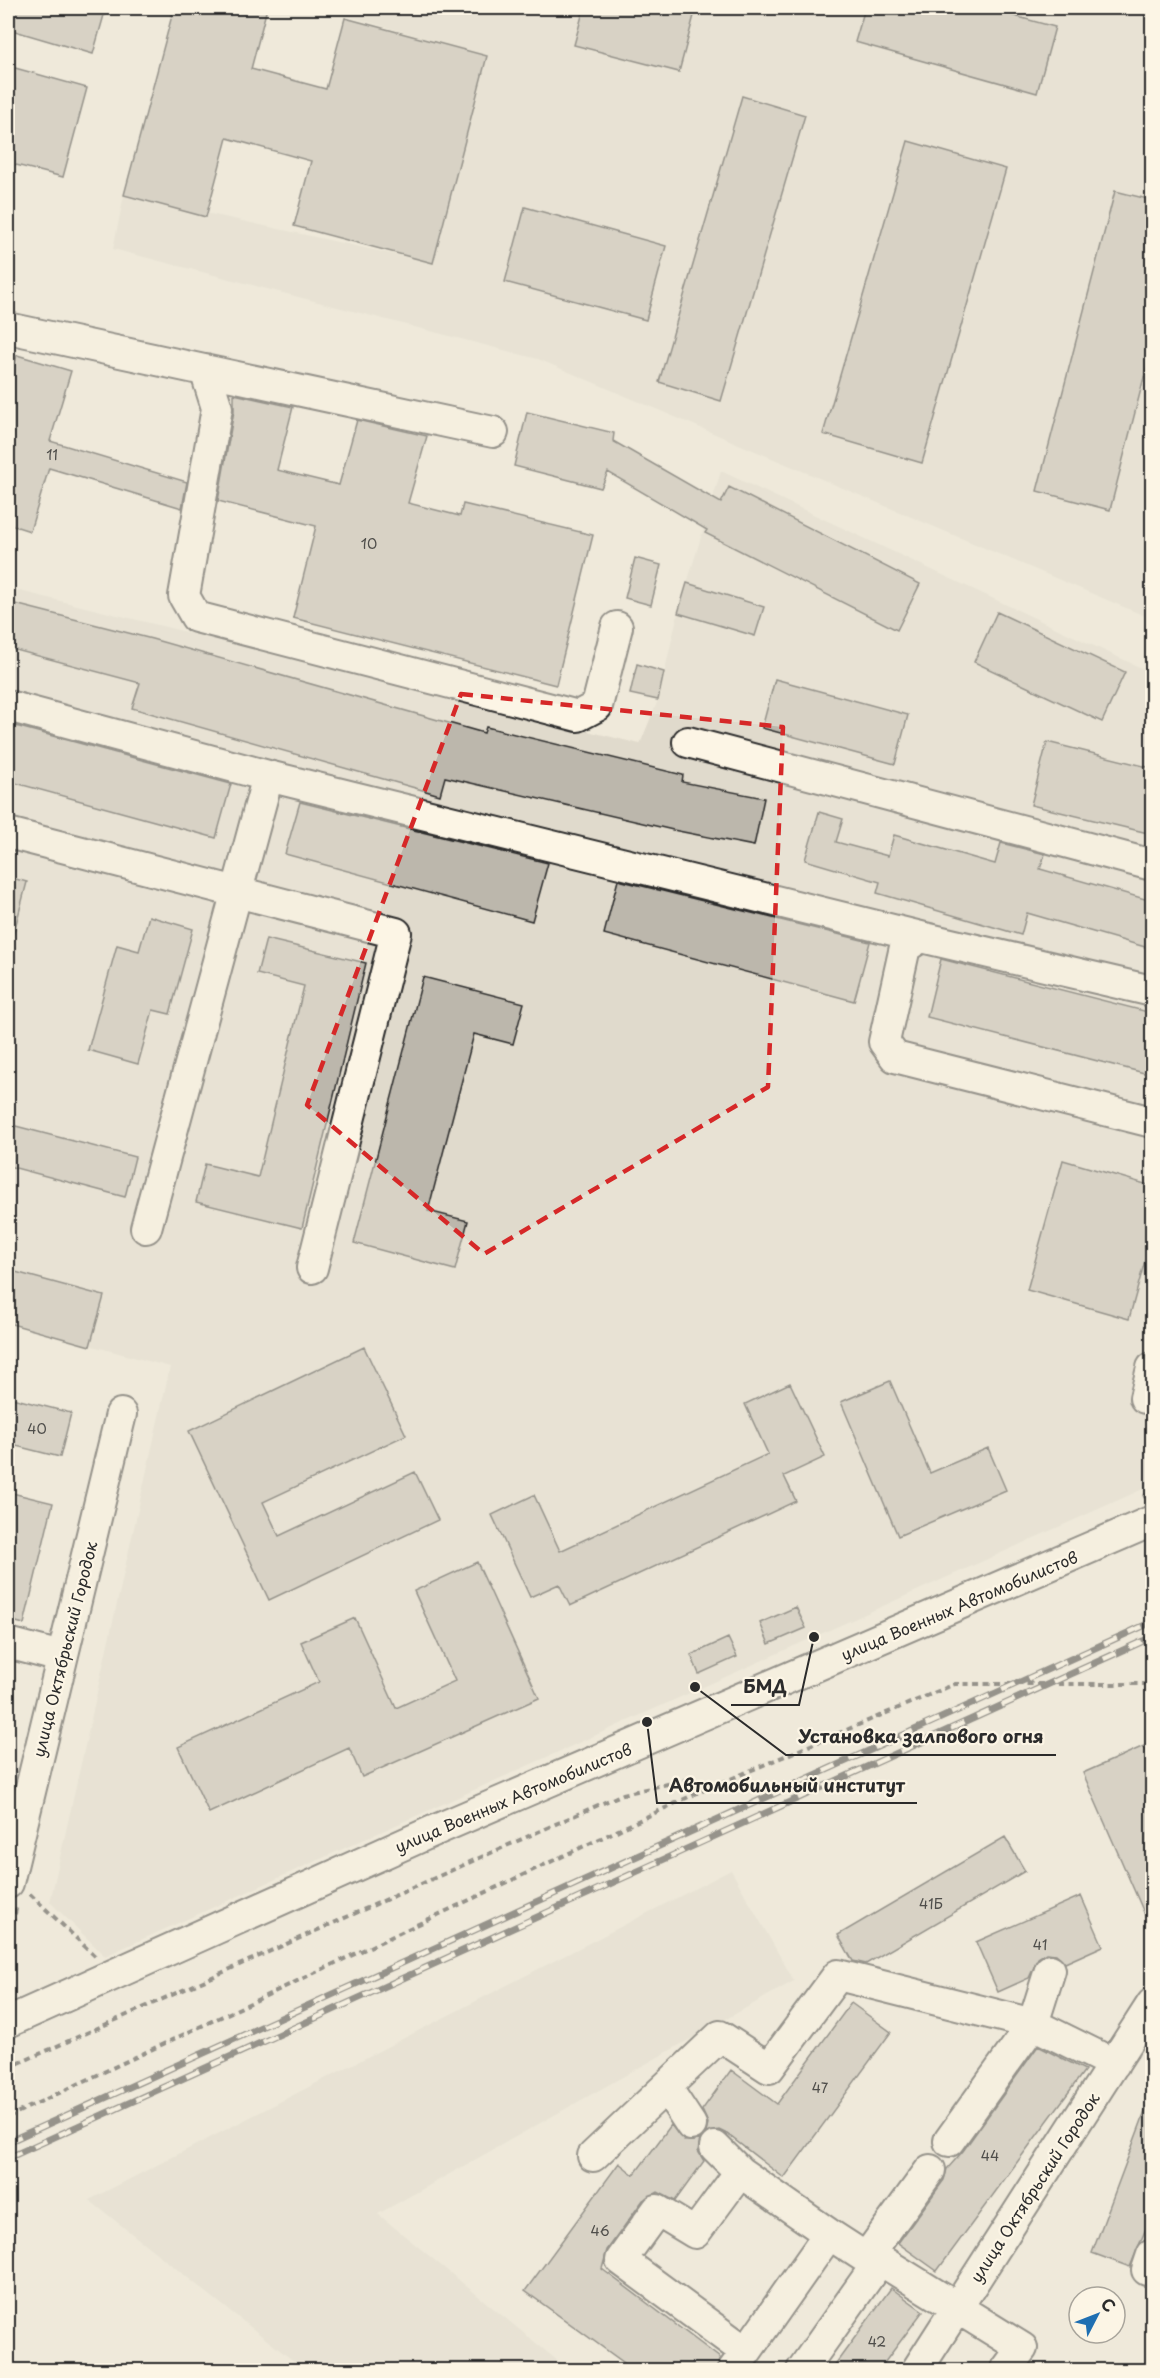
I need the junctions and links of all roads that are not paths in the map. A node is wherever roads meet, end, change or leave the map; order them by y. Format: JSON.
{"nodes":[{"id":1,"x":8,"y":328,"type":"edge"},
{"id":2,"x":205,"y":370,"type":"junction"},
{"id":3,"x":493,"y":432,"type":"dead end"},
{"id":4,"x":617,"y":627,"type":"dead end"},
{"id":5,"x":8,"y":706,"type":"edge"},
{"id":6,"x":688,"y":742,"type":"dead end"},
{"id":7,"x":268,"y":776,"type":"junction"},
{"id":8,"x":8,"y":833,"type":"edge"},
{"id":9,"x":1152,"y":865,"type":"edge"},
{"id":10,"x":237,"y":891,"type":"junction"},
{"id":11,"x":921,"y":937,"type":"junction"},
{"id":12,"x":1152,"y":991,"type":"edge"},
{"id":13,"x":1152,"y":1122,"type":"edge"},
{"id":14,"x":146,"y":1228,"type":"dead end"},
{"id":15,"x":312,"y":1268,"type":"dead end"},
{"id":16,"x":1152,"y":1368,"type":"edge"},
{"id":17,"x":1145,"y":1398,"type":"dead end"},
{"id":18,"x":121,"y":1414,"type":"dead end"},
{"id":19,"x":1152,"y":1521,"type":"edge"},
{"id":20,"x":8,"y":1643,"type":"edge"},
{"id":21,"x":61,"y":1657,"type":"junction"},
{"id":22,"x":8,"y":1883,"type":"edge"},
{"id":23,"x":1050,"y":1970,"type":"dead end"},
{"id":24,"x":1152,"y":2004,"type":"edge"},
{"id":25,"x":8,"y":2022,"type":"edge"},
{"id":26,"x":1033,"y":2024,"type":"junction"},
{"id":27,"x":1114,"y":2064,"type":"junction"},
{"id":28,"x":666,"y":2087,"type":"junction"},
{"id":29,"x":691,"y":2125,"type":"dead end"},
{"id":30,"x":949,"y":2141,"type":"dead end"},
{"id":31,"x":715,"y":2147,"type":"dead end"},
{"id":32,"x":593,"y":2156,"type":"dead end"},
{"id":33,"x":930,"y":2170,"type":"dead end"},
{"id":34,"x":740,"y":2172,"type":"junction"},
{"id":35,"x":829,"y":2234,"type":"junction"},
{"id":36,"x":873,"y":2259,"type":"junction"},
{"id":37,"x":957,"y":2307,"type":"junction"},
{"id":38,"x":740,"y":2361,"type":"edge"},
{"id":39,"x":802,"y":2370,"type":"edge"},
{"id":40,"x":917,"y":2370,"type":"edge"},
{"id":41,"x":1006,"y":2370,"type":"edge"}],
"edges":[{"from":1,"to":2,"type":"street"},
{"from":2,"to":3,"type":"street"},
{"from":2,"to":4,"type":"street"},
{"from":5,"to":7,"type":"street"},
{"from":6,"to":9,"type":"street"},
{"from":7,"to":10,"type":"street"},
{"from":7,"to":11,"type":"street"},
{"from":8,"to":10,"type":"street"},
{"from":10,"to":14,"type":"street"},
{"from":10,"to":15,"type":"street"},
{"from":11,"to":12,"type":"street"},
{"from":11,"to":13,"type":"street"},
{"from":16,"to":17,"type":"street"},
{"from":18,"to":21,"type":"street","name":"улица Октябрьский Городок"},
{"from":19,"to":25,"type":"street","name":"улица Военных Автомобилистов"},
{"from":20,"to":21,"type":"street"},
{"from":21,"to":22,"type":"street","name":"улица Октябрьский Городок"},
{"from":23,"to":26,"type":"street"},
{"from":24,"to":27,"type":"street","name":"улица Октябрьский Городок"},
{"from":26,"to":27,"type":"street"},
{"from":26,"to":28,"type":"street"},
{"from":26,"to":30,"type":"street"},
{"from":27,"to":37,"type":"street","name":"улица Октябрьский Городок"},
{"from":28,"to":29,"type":"street"},
{"from":28,"to":32,"type":"street"},
{"from":31,"to":34,"type":"street"},
{"from":33,"to":36,"type":"street"},
{"from":34,"to":35,"type":"street"},
{"from":34,"to":38,"type":"street"},
{"from":35,"to":36,"type":"street"},
{"from":35,"to":38,"type":"street"},
{"from":36,"to":37,"type":"street"},
{"from":36,"to":39,"type":"street"},
{"from":37,"to":40,"type":"street","name":"улица Октябрьский Городок"},
{"from":37,"to":41,"type":"street"}]}
